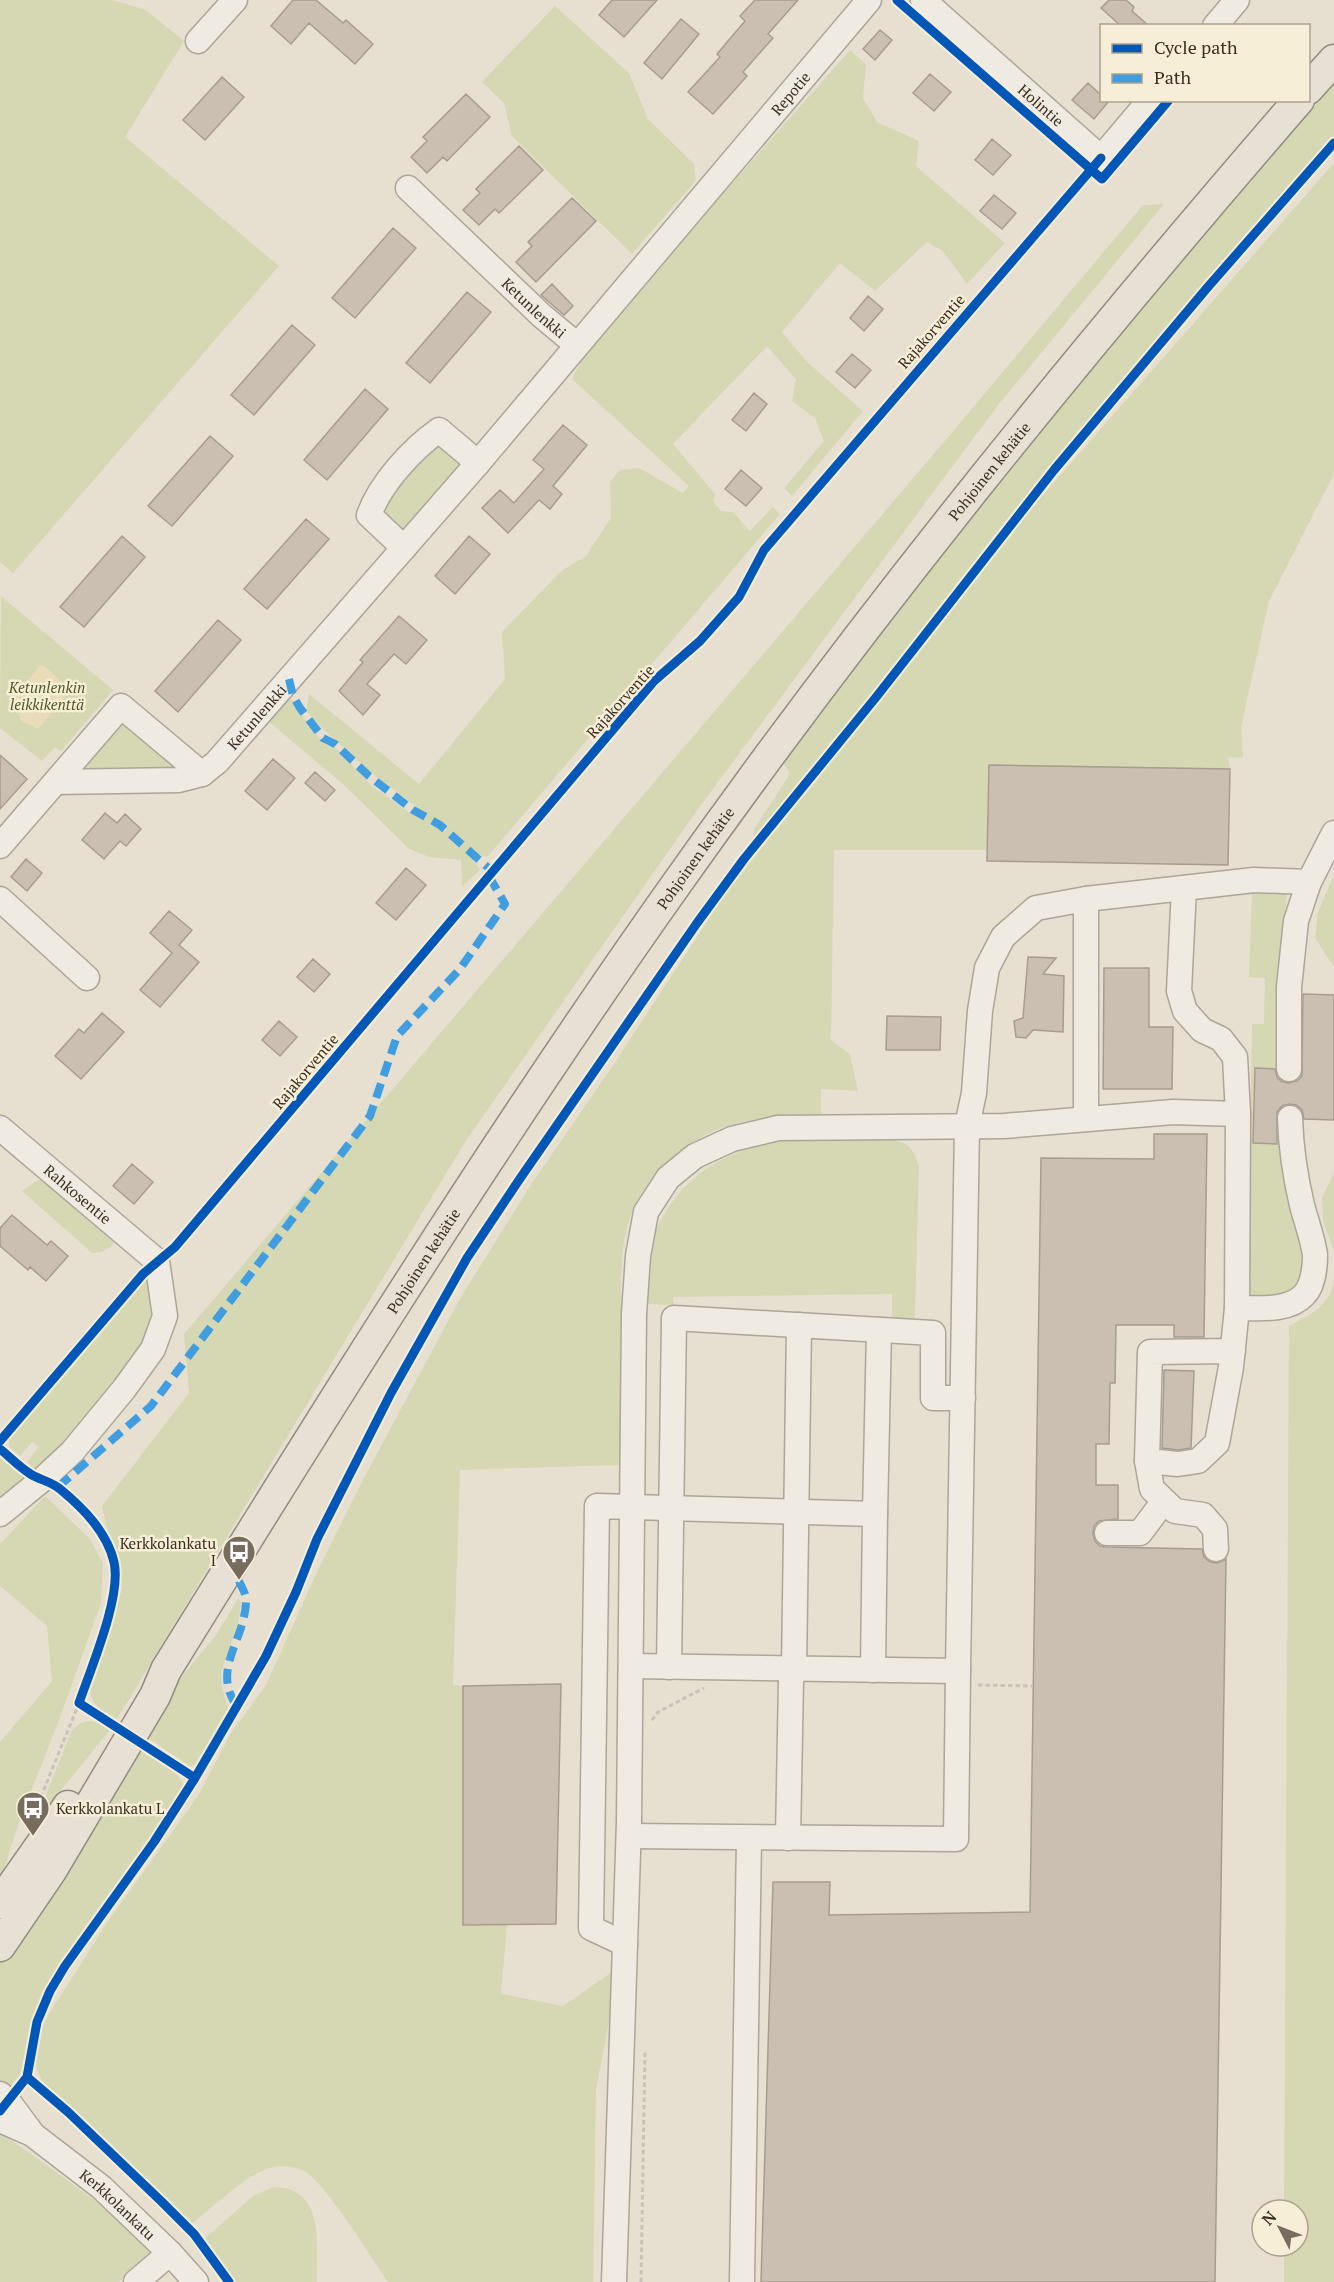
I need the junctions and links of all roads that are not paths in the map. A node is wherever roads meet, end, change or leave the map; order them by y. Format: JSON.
{"nodes":[{"id":1,"x":236,"y":0,"type":"edge"},
{"id":2,"x":869,"y":0,"type":"edge"},
{"id":3,"x":923,"y":0,"type":"edge"},
{"id":4,"x":1237,"y":0,"type":"edge"},
{"id":5,"x":1217,"y":24,"type":"edge"},
{"id":6,"x":198,"y":41,"type":"dead end"},
{"id":7,"x":1334,"y":60,"type":"edge"},
{"id":8,"x":1310,"y":87,"type":"edge"},
{"id":9,"x":1148,"y":102,"type":"edge"},
{"id":10,"x":1297,"y":102,"type":"edge"},
{"id":11,"x":408,"y":188,"type":"dead end"},
{"id":12,"x":577,"y":345,"type":"junction"},
{"id":13,"x":478,"y":463,"type":"junction"},
{"id":14,"x":404,"y":548,"type":"junction"},
{"id":15,"x":202,"y":774,"type":"junction"},
{"id":16,"x":57,"y":782,"type":"junction"},
{"id":17,"x":1334,"y":833,"type":"edge"},
{"id":18,"x":0,"y":846,"type":"edge"},
{"id":19,"x":1309,"y":882,"type":"junction"},
{"id":20,"x":1184,"y":888,"type":"junction"},
{"id":21,"x":0,"y":899,"type":"edge"},
{"id":22,"x":1086,"y":899,"type":"junction"},
{"id":23,"x":87,"y":978,"type":"dead end"},
{"id":24,"x":1289,"y":1070,"type":"dead end"},
{"id":25,"x":1238,"y":1114,"type":"junction"},
{"id":26,"x":1290,"y":1118,"type":"dead end"},
{"id":27,"x":1086,"y":1119,"type":"junction"},
{"id":28,"x":967,"y":1126,"type":"junction"},
{"id":29,"x":0,"y":1128,"type":"edge"},
{"id":30,"x":1237,"y":1308,"type":"junction"},
{"id":31,"x":674,"y":1318,"type":"junction"},
{"id":32,"x":634,"y":1319,"type":"junction"},
{"id":33,"x":798,"y":1325,"type":"junction"},
{"id":34,"x":879,"y":1330,"type":"junction"},
{"id":35,"x":1233,"y":1351,"type":"junction"},
{"id":36,"x":963,"y":1398,"type":"junction"},
{"id":37,"x":1147,"y":1461,"type":"junction"},
{"id":38,"x":1164,"y":1501,"type":"junction"},
{"id":39,"x":632,"y":1507,"type":"junction"},
{"id":40,"x":671,"y":1508,"type":"junction"},
{"id":41,"x":796,"y":1512,"type":"junction"},
{"id":42,"x":0,"y":1514,"type":"edge"},
{"id":43,"x":875,"y":1514,"type":"junction"},
{"id":44,"x":1107,"y":1533,"type":"dead end"},
{"id":45,"x":1216,"y":1549,"type":"dead end"},
{"id":46,"x":631,"y":1666,"type":"junction"},
{"id":47,"x":669,"y":1667,"type":"junction"},
{"id":48,"x":794,"y":1669,"type":"junction"},
{"id":49,"x":166,"y":1670,"type":"junction"},
{"id":50,"x":873,"y":1670,"type":"junction"},
{"id":51,"x":958,"y":1678,"type":"junction"},
{"id":52,"x":629,"y":1836,"type":"junction"},
{"id":53,"x":749,"y":1838,"type":"junction"},
{"id":54,"x":788,"y":1838,"type":"junction"},
{"id":55,"x":0,"y":1903,"type":"edge"},
{"id":56,"x":625,"y":1944,"type":"junction"},
{"id":57,"x":0,"y":1946,"type":"edge"},
{"id":58,"x":0,"y":2094,"type":"edge"},
{"id":59,"x":0,"y":2120,"type":"edge"},
{"id":60,"x":32,"y":2134,"type":"junction"},
{"id":61,"x":170,"y":2253,"type":"junction"},
{"id":62,"x":136,"y":2282,"type":"edge"},
{"id":63,"x":196,"y":2282,"type":"edge"},
{"id":64,"x":614,"y":2282,"type":"edge"},
{"id":65,"x":742,"y":2282,"type":"edge"}],
"edges":[{"from":1,"to":6,"type":"street"},
{"from":2,"to":12,"type":"street","name":"Repotie"},
{"from":3,"to":9,"type":"street","name":"Holintie"},
{"from":4,"to":5,"type":"street"},
{"from":7,"to":8,"type":"main road"},
{"from":10,"to":49,"type":"main road","name":"Pohjoinen kehätie"},
{"from":11,"to":12,"type":"street","name":"Ketunlenkki"},
{"from":12,"to":13,"type":"street","name":"Ketunlenkki"},
{"from":13,"to":14,"type":"street","name":"Ketunlenkki"},
{"from":13,"to":14,"type":"street"},
{"from":14,"to":15,"type":"street","name":"Ketunlenkki"},
{"from":15,"to":16,"type":"street"},
{"from":15,"to":16,"type":"street"},
{"from":16,"to":18,"type":"street"},
{"from":17,"to":19,"type":"street"},
{"from":19,"to":20,"type":"street"},
{"from":19,"to":24,"type":"street"},
{"from":20,"to":22,"type":"street"},
{"from":20,"to":25,"type":"street"},
{"from":21,"to":23,"type":"street"},
{"from":22,"to":27,"type":"street"},
{"from":22,"to":28,"type":"street"},
{"from":25,"to":27,"type":"street"},
{"from":25,"to":30,"type":"street"},
{"from":26,"to":30,"type":"street"},
{"from":27,"to":28,"type":"street"},
{"from":28,"to":32,"type":"street"},
{"from":28,"to":36,"type":"street"},
{"from":29,"to":42,"type":"street","name":"Rahkosentie"},
{"from":30,"to":35,"type":"street"},
{"from":31,"to":32,"type":"street"},
{"from":31,"to":33,"type":"street"},
{"from":31,"to":40,"type":"street"},
{"from":32,"to":39,"type":"street"},
{"from":33,"to":34,"type":"street"},
{"from":33,"to":41,"type":"street"},
{"from":34,"to":36,"type":"street"},
{"from":34,"to":43,"type":"street"},
{"from":35,"to":37,"type":"street"},
{"from":35,"to":37,"type":"street"},
{"from":36,"to":51,"type":"street"},
{"from":37,"to":38,"type":"street"},
{"from":38,"to":44,"type":"street"},
{"from":38,"to":45,"type":"street"},
{"from":39,"to":40,"type":"street"},
{"from":39,"to":46,"type":"street"},
{"from":39,"to":56,"type":"street"},
{"from":40,"to":41,"type":"street"},
{"from":40,"to":47,"type":"street"},
{"from":41,"to":43,"type":"street"},
{"from":41,"to":48,"type":"street"},
{"from":43,"to":50,"type":"street"},
{"from":46,"to":47,"type":"street"},
{"from":46,"to":52,"type":"street"},
{"from":47,"to":48,"type":"street"},
{"from":48,"to":50,"type":"street"},
{"from":48,"to":54,"type":"street"},
{"from":49,"to":55,"type":"main road","name":"Pohjoinen kehätie"},
{"from":49,"to":57,"type":"main road","name":"Pohjoinen kehätie"},
{"from":50,"to":51,"type":"street"},
{"from":51,"to":54,"type":"street"},
{"from":52,"to":53,"type":"street"},
{"from":52,"to":56,"type":"street"},
{"from":53,"to":54,"type":"street"},
{"from":53,"to":65,"type":"street"},
{"from":56,"to":64,"type":"street"},
{"from":58,"to":60,"type":"street","name":"Kerkkolankatu"},
{"from":59,"to":60,"type":"street","name":"Kerkkolankatu"},
{"from":60,"to":61,"type":"street","name":"Kerkkolankatu"},
{"from":61,"to":62,"type":"street"},
{"from":61,"to":63,"type":"street","name":"Kerkkolankatu"}]}
